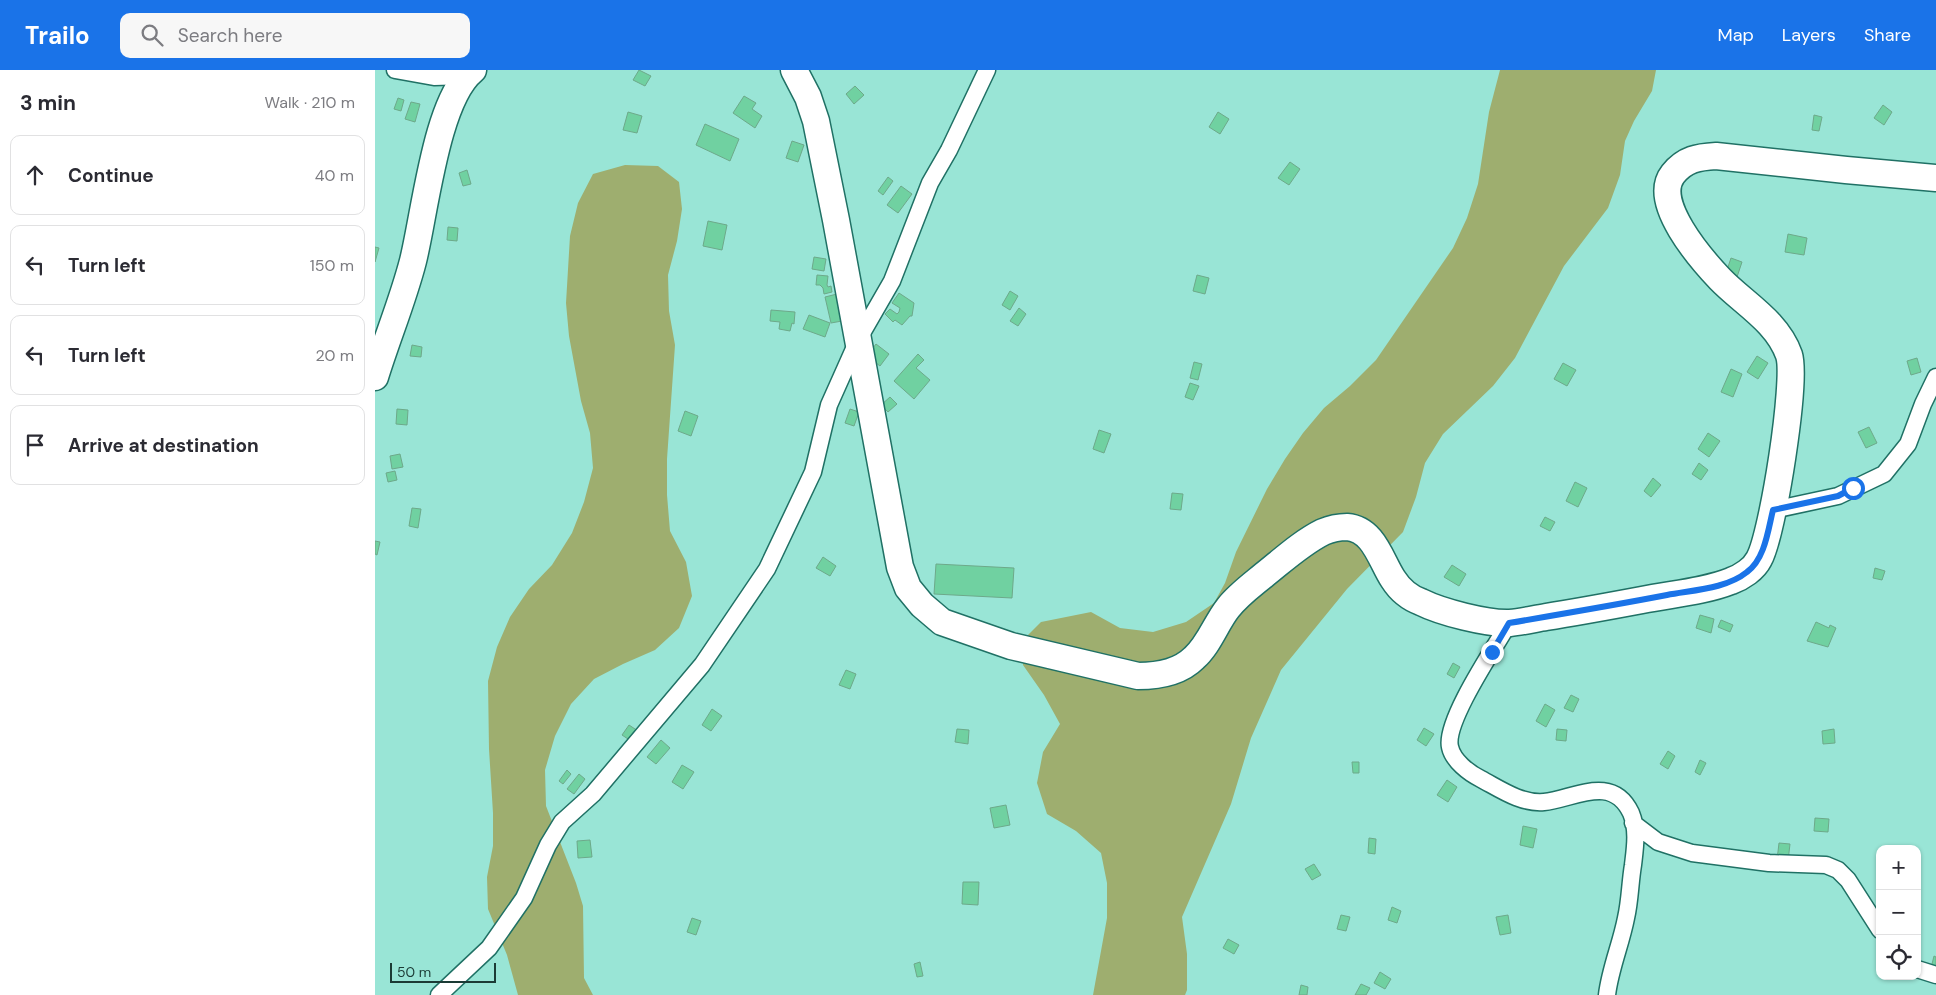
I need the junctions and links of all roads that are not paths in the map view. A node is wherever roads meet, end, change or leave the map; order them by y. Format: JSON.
{"nodes":[{"id":1,"x":395,"y":70,"type":"edge"},
{"id":2,"x":794,"y":70,"type":"edge"},
{"id":3,"x":987,"y":70,"type":"edge"},
{"id":4,"x":469,"y":73,"type":"edge"},
{"id":5,"x":1936,"y":178,"type":"edge"},
{"id":6,"x":858,"y":340,"type":"junction"},
{"id":7,"x":375,"y":377,"type":"edge"},
{"id":8,"x":1936,"y":377,"type":"edge"},
{"id":9,"x":1773,"y":510,"type":"junction"},
{"id":10,"x":1509,"y":623,"type":"junction"},
{"id":11,"x":1633,"y":823,"type":"junction"},
{"id":12,"x":1876,"y":924,"type":"edge"},
{"id":13,"x":1921,"y":970,"type":"edge"},
{"id":14,"x":1936,"y":975,"type":"edge"},
{"id":15,"x":439,"y":995,"type":"edge"},
{"id":16,"x":1607,"y":995,"type":"edge"}],
"edges":[{"from":1,"to":4,"type":"street"},
{"from":2,"to":6,"type":"main road"},
{"from":3,"to":6,"type":"street"},
{"from":4,"to":7,"type":"main road"},
{"from":5,"to":9,"type":"main road"},
{"from":6,"to":10,"type":"main road"},
{"from":6,"to":15,"type":"street"},
{"from":8,"to":9,"type":"street"},
{"from":9,"to":10,"type":"main road"},
{"from":10,"to":11,"type":"street"},
{"from":11,"to":12,"type":"street"},
{"from":11,"to":16,"type":"street"},
{"from":13,"to":14,"type":"street"}]}
